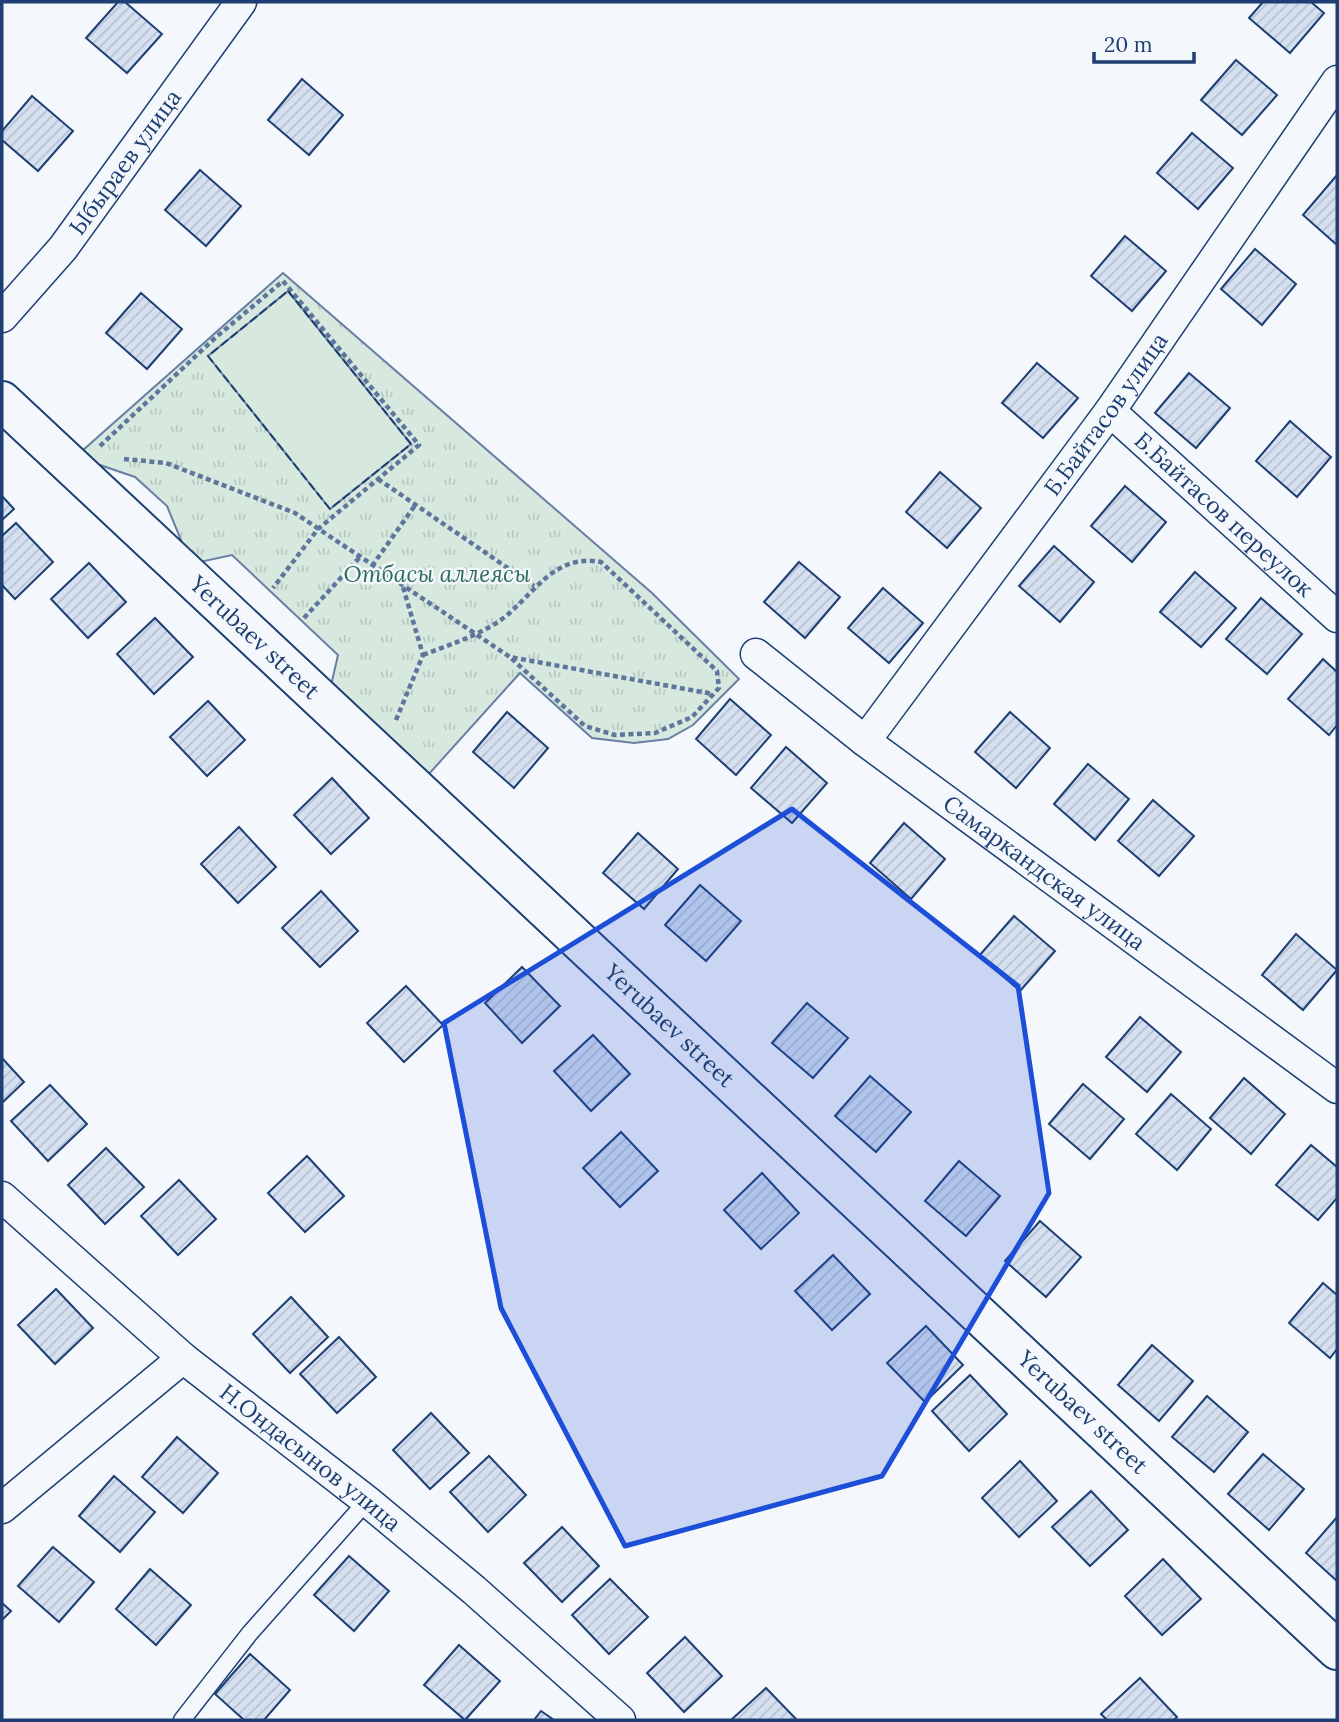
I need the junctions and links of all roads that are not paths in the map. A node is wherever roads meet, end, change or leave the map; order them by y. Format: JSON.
{"nodes":[{"id":1,"x":241,"y":2,"type":"edge"},
{"id":2,"x":1337,"y":81,"type":"edge"},
{"id":3,"x":2,"y":317,"type":"edge"},
{"id":4,"x":2,"y":401,"type":"edge"},
{"id":5,"x":1110,"y":411,"type":"junction"},
{"id":6,"x":1337,"y":617,"type":"edge"},
{"id":7,"x":756,"y":654,"type":"dead end"},
{"id":8,"x":865,"y":741,"type":"junction"},
{"id":9,"x":1337,"y":1088,"type":"edge"},
{"id":10,"x":2,"y":1196,"type":"edge"},
{"id":11,"x":183,"y":1358,"type":"junction"},
{"id":12,"x":367,"y":1501,"type":"junction"},
{"id":13,"x":2,"y":1508,"type":"edge"},
{"id":14,"x":1337,"y":1650,"type":"edge"},
{"id":15,"x":181,"y":1720,"type":"edge"},
{"id":16,"x":620,"y":1720,"type":"edge"}],
"edges":[{"from":1,"to":3,"type":"street","name":"Ыбыраев улица"},
{"from":2,"to":5,"type":"street","name":"Б.Байтасов улица"},
{"from":4,"to":14,"type":"main road","name":"Yerubaev street"},
{"from":5,"to":6,"type":"street","name":"Б.Байтасов переулок"},
{"from":5,"to":8,"type":"street","name":"Б.Байтасов улица"},
{"from":7,"to":8,"type":"street","name":"Самаркандская улица"},
{"from":8,"to":9,"type":"street","name":"Самаркандская улица"},
{"from":10,"to":11,"type":"street","name":"Н.Ондасынов улица"},
{"from":11,"to":12,"type":"street","name":"Н.Ондасынов улица"},
{"from":11,"to":13,"type":"street"},
{"from":12,"to":15,"type":"lane"},
{"from":12,"to":16,"type":"street","name":"Н.Ондасынов улица"}]}
